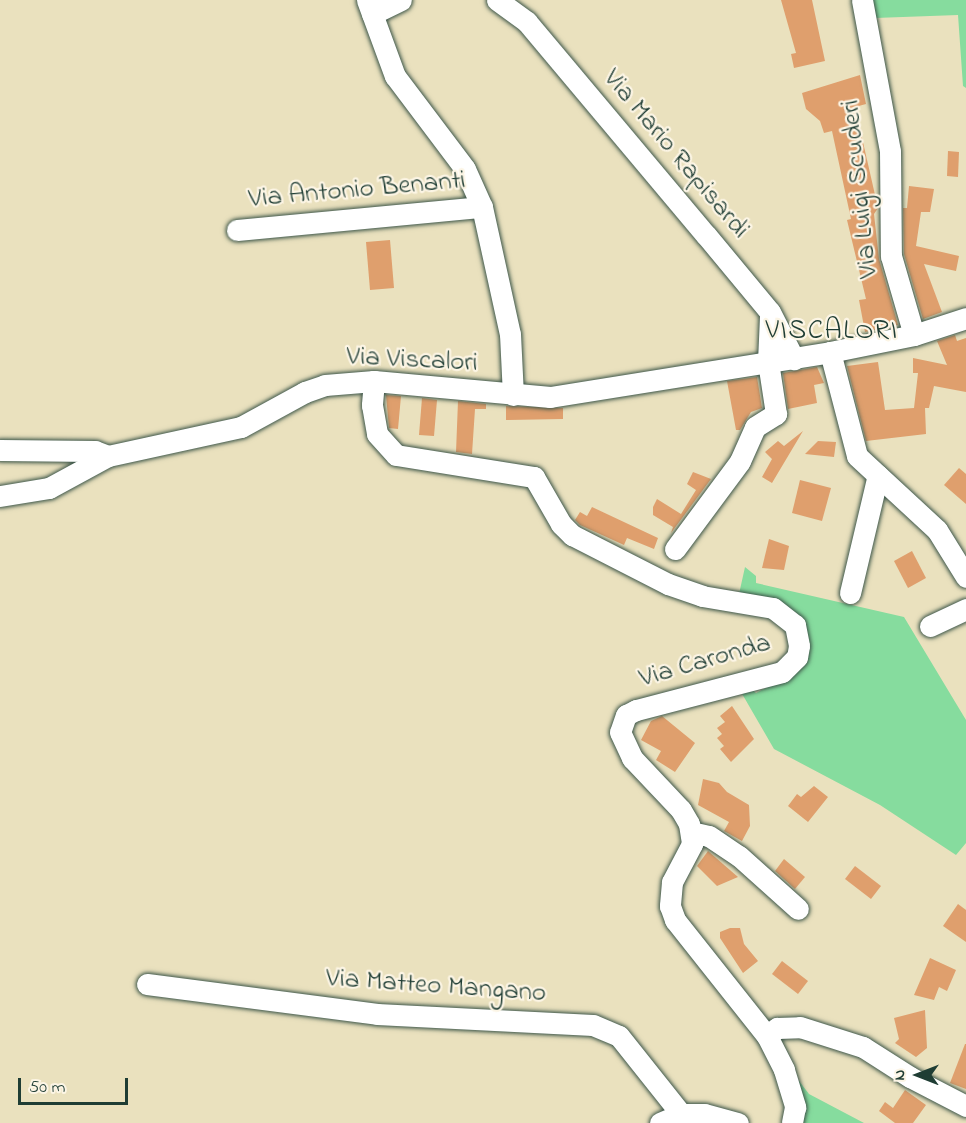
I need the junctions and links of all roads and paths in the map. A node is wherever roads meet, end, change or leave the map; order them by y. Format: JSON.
{"nodes":[{"id":1,"x":401,"y":0,"type":"edge"},
{"id":2,"x":497,"y":0,"type":"edge"},
{"id":3,"x":862,"y":0,"type":"edge"},
{"id":4,"x":370,"y":7,"type":"edge"},
{"id":5,"x":482,"y":207,"type":"junction"},
{"id":6,"x":237,"y":230,"type":"dead end"},
{"id":7,"x":770,"y":312,"type":"junction"},
{"id":8,"x":966,"y":318,"type":"edge"},
{"id":9,"x":914,"y":335,"type":"junction"},
{"id":10,"x":830,"y":352,"type":"junction"},
{"id":11,"x":794,"y":359,"type":"junction"},
{"id":12,"x":768,"y":362,"type":"junction"},
{"id":13,"x":374,"y":381,"type":"junction"},
{"id":14,"x":513,"y":395,"type":"junction"},
{"id":15,"x":0,"y":450,"type":"edge"},
{"id":16,"x":108,"y":456,"type":"junction"},
{"id":17,"x":878,"y":475,"type":"junction"},
{"id":18,"x":0,"y":496,"type":"edge"},
{"id":19,"x":675,"y":549,"type":"dead end"},
{"id":20,"x":966,"y":577,"type":"edge"},
{"id":21,"x":850,"y":593,"type":"dead end"},
{"id":22,"x":966,"y":609,"type":"edge"},
{"id":23,"x":930,"y":626,"type":"dead end"},
{"id":24,"x":691,"y":832,"type":"junction"},
{"id":25,"x":798,"y":909,"type":"dead end"},
{"id":26,"x":147,"y":984,"type":"dead end"},
{"id":27,"x":767,"y":1036,"type":"junction"},
{"id":28,"x":966,"y":1106,"type":"edge"},
{"id":29,"x":681,"y":1114,"type":"junction"},
{"id":30,"x":793,"y":1115,"type":"edge"},
{"id":31,"x":660,"y":1123,"type":"edge"},
{"id":32,"x":738,"y":1123,"type":"edge"}],
"edges":[{"from":1,"to":4,"type":"street"},
{"from":2,"to":7,"type":"street","name":"Via Mario Rapisardi"},
{"from":3,"to":9,"type":"street","name":"Via Luigi Scuderi"},
{"from":4,"to":5,"type":"street"},
{"from":5,"to":6,"type":"street","name":"Via Antonio Benanti"},
{"from":5,"to":14,"type":"street"},
{"from":7,"to":11,"type":"street","name":"Via Mario Rapisardi"},
{"from":7,"to":12,"type":"street"},
{"from":8,"to":9,"type":"street","name":"Via Viscalori"},
{"from":9,"to":10,"type":"street","name":"Via Viscalori"},
{"from":10,"to":11,"type":"street","name":"Via Viscalori"},
{"from":10,"to":17,"type":"street"},
{"from":11,"to":12,"type":"street","name":"Via Viscalori"},
{"from":12,"to":14,"type":"street","name":"Via Viscalori"},
{"from":12,"to":19,"type":"street"},
{"from":13,"to":14,"type":"street","name":"Via Viscalori"},
{"from":13,"to":16,"type":"street","name":"Via Viscalori"},
{"from":13,"to":24,"type":"street","name":"Via Caronda"},
{"from":15,"to":16,"type":"street"},
{"from":16,"to":18,"type":"street","name":"Via Viscalori"},
{"from":17,"to":20,"type":"street"},
{"from":17,"to":21,"type":"street"},
{"from":22,"to":23,"type":"street"},
{"from":24,"to":25,"type":"street"},
{"from":24,"to":27,"type":"street"},
{"from":26,"to":29,"type":"street","name":"Via Matteo Mangano"},
{"from":27,"to":28,"type":"street"},
{"from":27,"to":30,"type":"street"},
{"from":29,"to":31,"type":"street"},
{"from":29,"to":32,"type":"street"}]}
